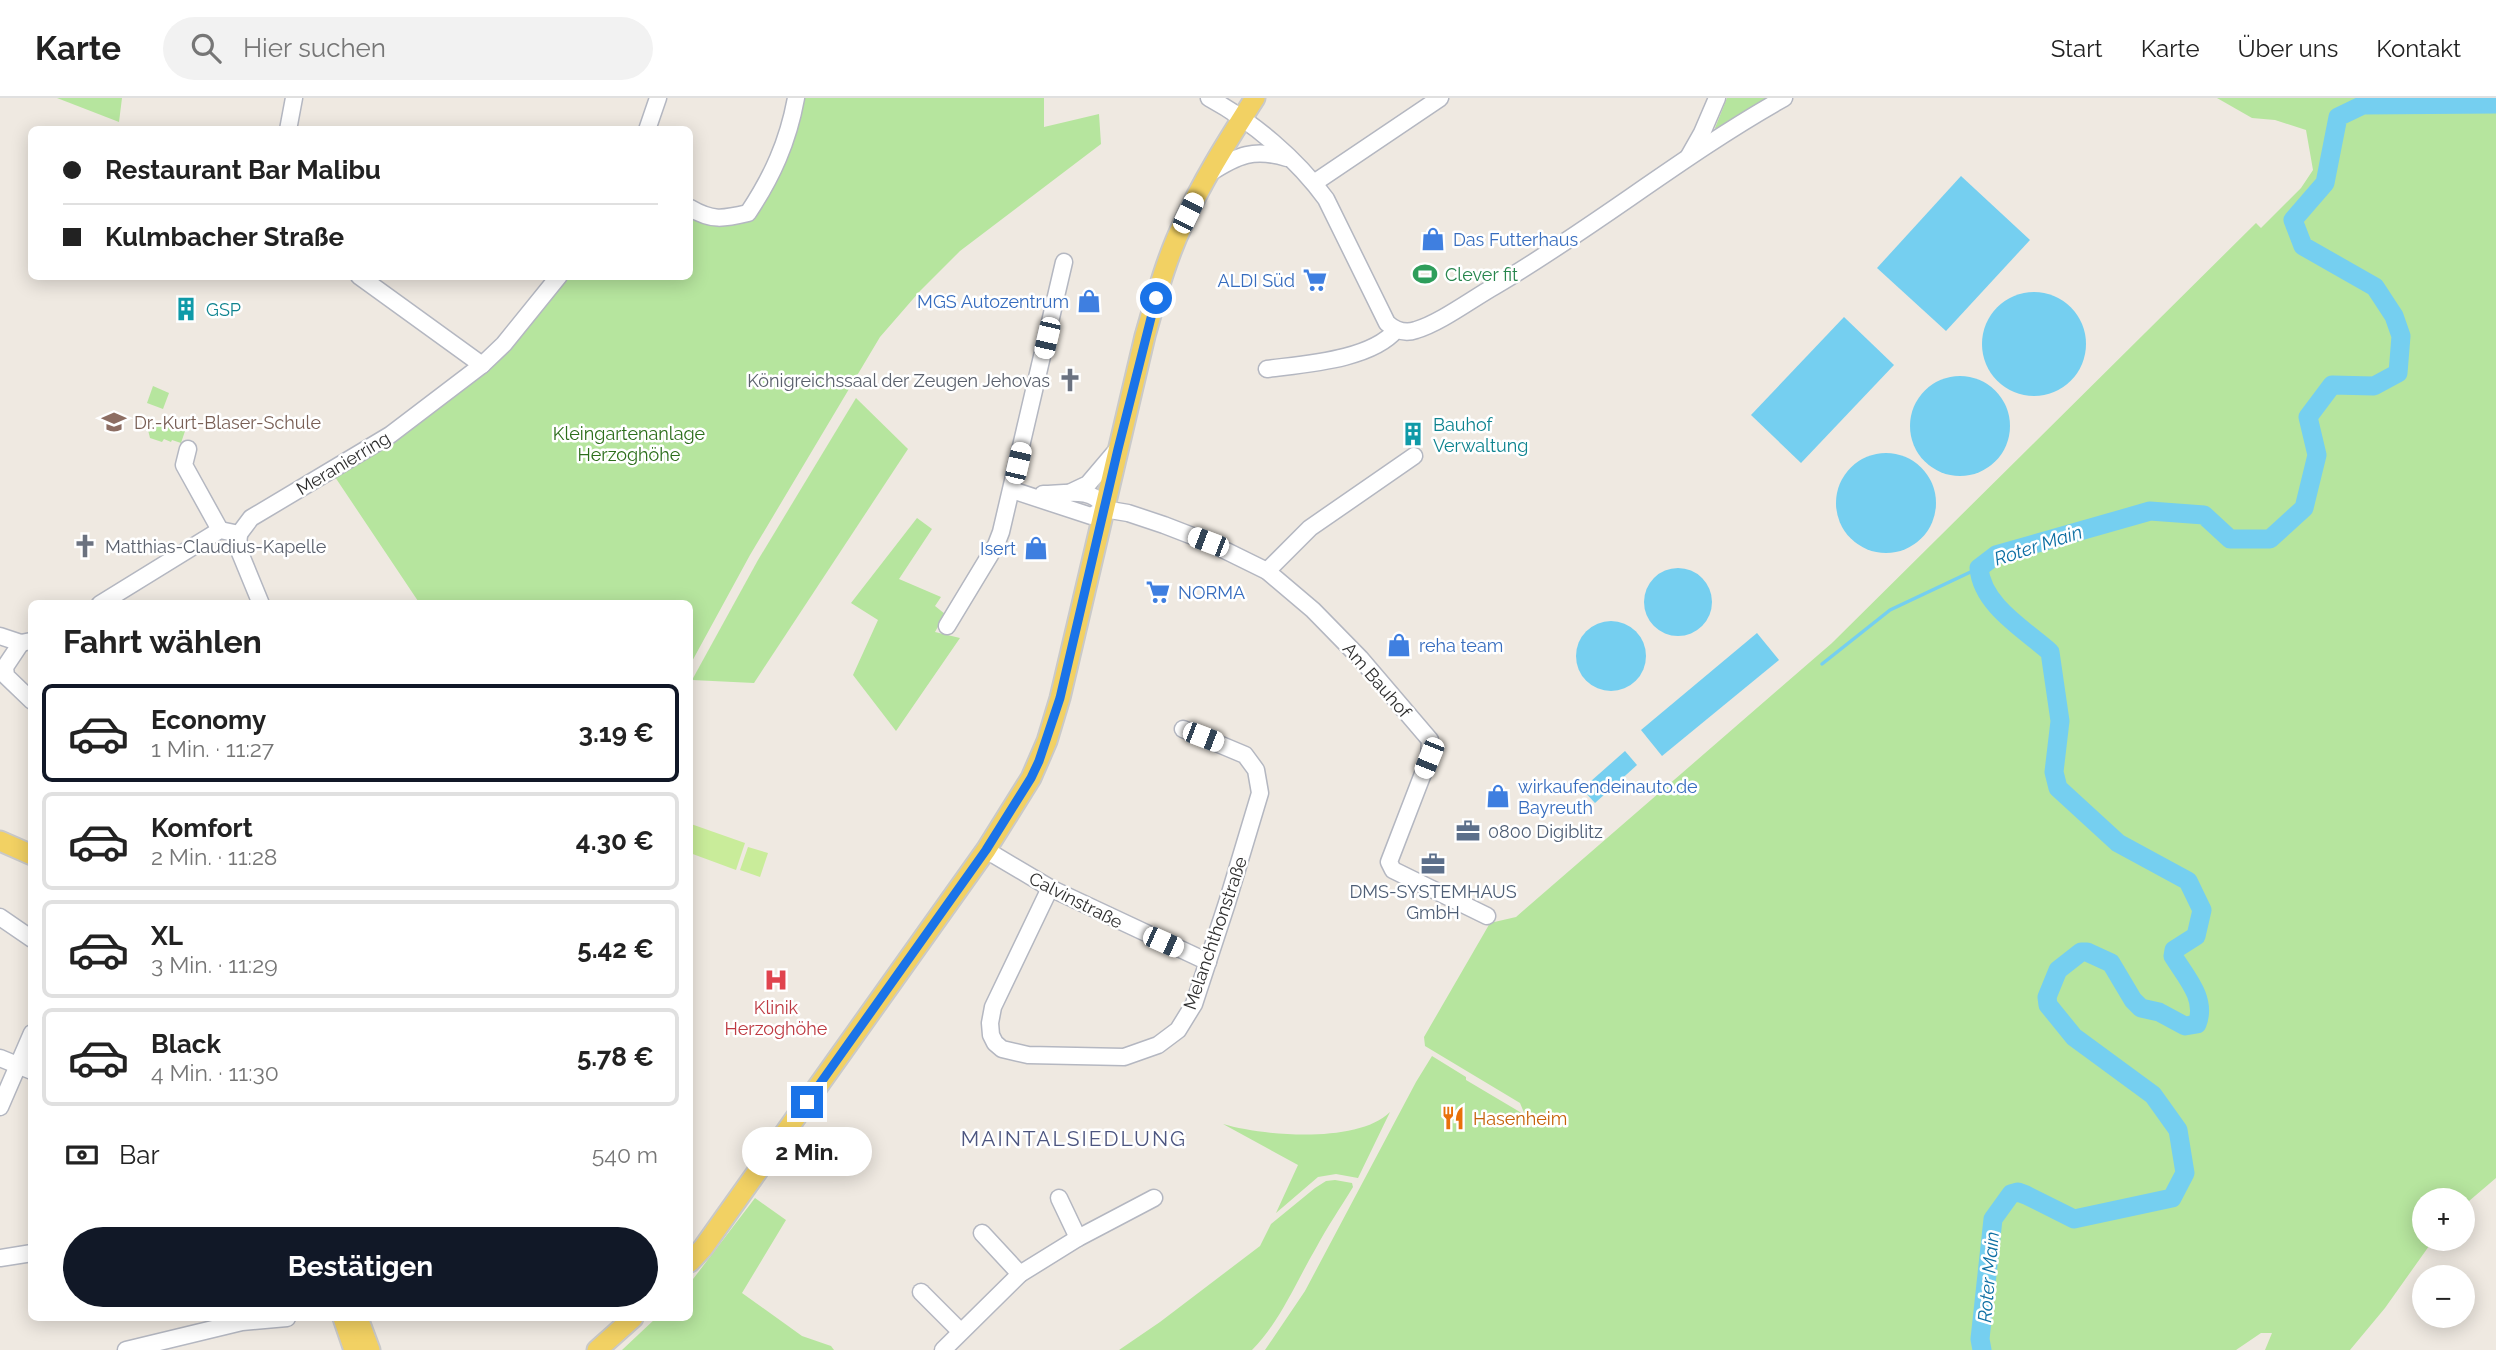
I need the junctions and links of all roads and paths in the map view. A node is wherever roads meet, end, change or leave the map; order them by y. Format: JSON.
{"nodes":[{"id":1,"x":294,"y":98,"type":"edge"},
{"id":2,"x":658,"y":98,"type":"edge"},
{"id":3,"x":796,"y":98,"type":"edge"},
{"id":4,"x":1209,"y":98,"type":"edge"},
{"id":5,"x":1255,"y":98,"type":"edge"},
{"id":6,"x":1440,"y":98,"type":"edge"},
{"id":7,"x":1717,"y":98,"type":"edge"},
{"id":8,"x":1784,"y":98,"type":"edge"},
{"id":9,"x":1242,"y":119,"type":"junction"},
{"id":10,"x":289,"y":126,"type":"edge"},
{"id":11,"x":648,"y":126,"type":"edge"},
{"id":12,"x":1688,"y":158,"type":"junction"},
{"id":13,"x":1289,"y":159,"type":"junction"},
{"id":14,"x":1208,"y":174,"type":"junction"},
{"id":15,"x":1314,"y":183,"type":"junction"},
{"id":16,"x":693,"y":210,"type":"edge"},
{"id":17,"x":1064,"y":262,"type":"dead end"},
{"id":18,"x":365,"y":280,"type":"edge"},
{"id":19,"x":556,"y":280,"type":"edge"},
{"id":20,"x":1396,"y":330,"type":"junction"},
{"id":21,"x":482,"y":365,"type":"junction"},
{"id":22,"x":1267,"y":369,"type":"dead end"},
{"id":23,"x":1118,"y":449,"type":"junction"},
{"id":24,"x":188,"y":450,"type":"dead end"},
{"id":25,"x":1414,"y":456,"type":"dead end"},
{"id":26,"x":1012,"y":489,"type":"junction"},
{"id":27,"x":1067,"y":493,"type":"junction"},
{"id":28,"x":1030,"y":494,"type":"junction"},
{"id":29,"x":1104,"y":509,"type":"junction"},
{"id":30,"x":220,"y":530,"type":"junction"},
{"id":31,"x":239,"y":534,"type":"junction"},
{"id":32,"x":1267,"y":570,"type":"junction"},
{"id":33,"x":106,"y":600,"type":"edge"},
{"id":34,"x":259,"y":600,"type":"edge"},
{"id":35,"x":947,"y":626,"type":"dead end"},
{"id":36,"x":0,"y":636,"type":"edge"},
{"id":37,"x":26,"y":642,"type":"edge"},
{"id":38,"x":28,"y":697,"type":"edge"},
{"id":39,"x":1182,"y":729,"type":"dead end"},
{"id":40,"x":0,"y":841,"type":"edge"},
{"id":41,"x":986,"y":850,"type":"junction"},
{"id":42,"x":28,"y":853,"type":"edge"},
{"id":43,"x":1050,"y":888,"type":"junction"},
{"id":44,"x":1488,"y":916,"type":"dead end"},
{"id":45,"x":0,"y":917,"type":"edge"},
{"id":46,"x":28,"y":936,"type":"edge"},
{"id":47,"x":1208,"y":962,"type":"junction"},
{"id":48,"x":28,"y":1051,"type":"edge"},
{"id":49,"x":0,"y":1058,"type":"edge"},
{"id":50,"x":24,"y":1069,"type":"edge"},
{"id":51,"x":0,"y":1107,"type":"edge"},
{"id":52,"x":1059,"y":1198,"type":"dead end"},
{"id":53,"x":1154,"y":1198,"type":"dead end"},
{"id":54,"x":982,"y":1233,"type":"dead end"},
{"id":55,"x":1078,"y":1238,"type":"junction"},
{"id":56,"x":28,"y":1254,"type":"edge"},
{"id":57,"x":0,"y":1258,"type":"edge"},
{"id":58,"x":693,"y":1259,"type":"edge"},
{"id":59,"x":1020,"y":1274,"type":"junction"},
{"id":60,"x":921,"y":1292,"type":"dead end"},
{"id":61,"x":253,"y":1321,"type":"edge"},
{"id":62,"x":343,"y":1321,"type":"edge"},
{"id":63,"x":359,"y":1321,"type":"edge"},
{"id":64,"x":630,"y":1321,"type":"edge"},
{"id":65,"x":960,"y":1331,"type":"junction"},
{"id":66,"x":126,"y":1350,"type":"edge"},
{"id":67,"x":354,"y":1350,"type":"edge"},
{"id":68,"x":370,"y":1350,"type":"edge"},
{"id":69,"x":597,"y":1350,"type":"edge"},
{"id":70,"x":943,"y":1350,"type":"edge"}],
"edges":[{"from":1,"to":10,"type":"street"},
{"from":2,"to":11,"type":"street"},
{"from":3,"to":16,"type":"street"},
{"from":4,"to":9,"type":"street"},
{"from":5,"to":9,"type":"main road"},
{"from":6,"to":15,"type":"street"},
{"from":7,"to":12,"type":"street"},
{"from":8,"to":12,"type":"street"},
{"from":9,"to":13,"type":"street"},
{"from":9,"to":14,"type":"main road"},
{"from":12,"to":20,"type":"street"},
{"from":13,"to":14,"type":"street"},
{"from":13,"to":15,"type":"street"},
{"from":14,"to":23,"type":"main road"},
{"from":15,"to":20,"type":"street"},
{"from":17,"to":26,"type":"street"},
{"from":18,"to":21,"type":"street"},
{"from":19,"to":21,"type":"street","name":"Meranierring"},
{"from":20,"to":22,"type":"street"},
{"from":21,"to":31,"type":"street","name":"Meranierring"},
{"from":23,"to":27,"type":"street"},
{"from":23,"to":29,"type":"main road"},
{"from":24,"to":30,"type":"street"},
{"from":25,"to":32,"type":"street"},
{"from":26,"to":28,"type":"street"},
{"from":26,"to":35,"type":"street"},
{"from":27,"to":28,"type":"street"},
{"from":27,"to":29,"type":"street"},
{"from":28,"to":29,"type":"street"},
{"from":29,"to":32,"type":"street","name":"Am Bauhof"},
{"from":29,"to":41,"type":"main road"},
{"from":30,"to":31,"type":"street"},
{"from":30,"to":33,"type":"street"},
{"from":31,"to":34,"type":"street"},
{"from":32,"to":44,"type":"street","name":"Am Bauhof"},
{"from":36,"to":37,"type":"street"},
{"from":37,"to":38,"type":"street"},
{"from":39,"to":47,"type":"street","name":"Melanchthonstraße"},
{"from":40,"to":42,"type":"main road"},
{"from":41,"to":43,"type":"street","name":"Calvinstraße"},
{"from":41,"to":58,"type":"main road"},
{"from":43,"to":47,"type":"street","name":"Calvinstraße"},
{"from":43,"to":47,"type":"street","name":"Melanchthonstraße"},
{"from":45,"to":46,"type":"street"},
{"from":48,"to":50,"type":"street"},
{"from":49,"to":50,"type":"street"},
{"from":50,"to":51,"type":"street"},
{"from":52,"to":55,"type":"street"},
{"from":53,"to":55,"type":"street"},
{"from":54,"to":59,"type":"street"},
{"from":55,"to":59,"type":"street"},
{"from":56,"to":57,"type":"street"},
{"from":59,"to":65,"type":"street"},
{"from":60,"to":65,"type":"street"},
{"from":61,"to":66,"type":"street"},
{"from":62,"to":67,"type":"main road"},
{"from":63,"to":68,"type":"main road"},
{"from":64,"to":69,"type":"main road"},
{"from":65,"to":70,"type":"street"}]}
